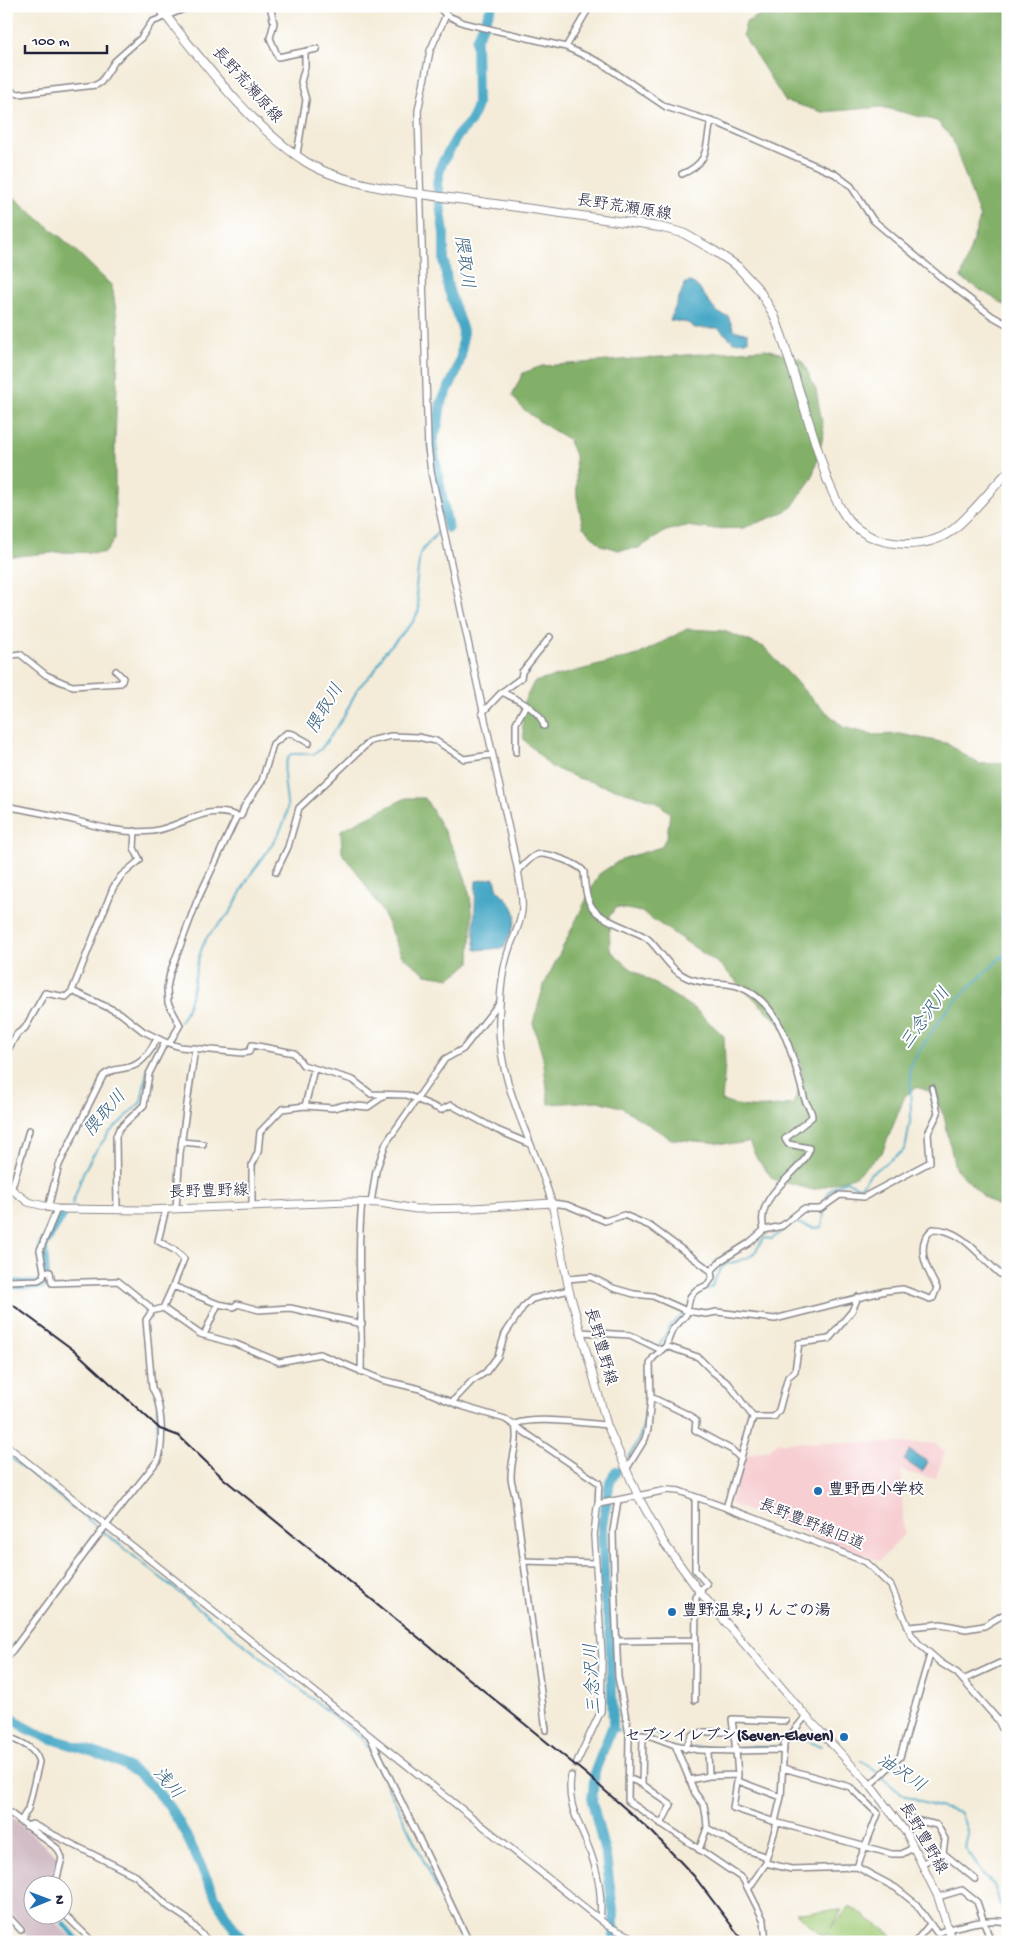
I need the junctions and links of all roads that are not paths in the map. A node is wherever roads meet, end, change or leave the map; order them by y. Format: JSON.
{"nodes":[{"id":1,"x":158,"y":6,"type":"edge"},
{"id":2,"x":191,"y":6,"type":"edge"},
{"id":3,"x":270,"y":6,"type":"edge"},
{"id":4,"x":438,"y":6,"type":"edge"},
{"id":5,"x":590,"y":6,"type":"edge"},
{"id":6,"x":446,"y":15,"type":"junction"},
{"id":7,"x":167,"y":17,"type":"junction"},
{"id":8,"x":566,"y":47,"type":"junction"},
{"id":9,"x":317,"y":49,"type":"dead end"},
{"id":10,"x":305,"y":52,"type":"junction"},
{"id":11,"x":6,"y":90,"type":"edge"},
{"id":12,"x":711,"y":121,"type":"junction"},
{"id":13,"x":297,"y":154,"type":"junction"},
{"id":14,"x":682,"y":174,"type":"dead end"},
{"id":15,"x":425,"y":194,"type":"junction"},
{"id":16,"x":1008,"y":325,"type":"edge"},
{"id":17,"x":1008,"y":472,"type":"edge"},
{"id":18,"x":550,"y":637,"type":"dead end"},
{"id":19,"x":6,"y":656,"type":"edge"},
{"id":20,"x":116,"y":671,"type":"dead end"},
{"id":21,"x":502,"y":692,"type":"junction"},
{"id":22,"x":526,"y":705,"type":"junction"},
{"id":23,"x":482,"y":713,"type":"junction"},
{"id":24,"x":544,"y":726,"type":"dead end"},
{"id":25,"x":309,"y":744,"type":"dead end"},
{"id":26,"x":516,"y":752,"type":"dead end"},
{"id":27,"x":492,"y":755,"type":"junction"},
{"id":28,"x":6,"y":806,"type":"edge"},
{"id":29,"x":237,"y":816,"type":"junction"},
{"id":30,"x":135,"y":831,"type":"junction"},
{"id":31,"x":518,"y":871,"type":"junction"},
{"id":32,"x":276,"y":872,"type":"dead end"},
{"id":33,"x":72,"y":991,"type":"junction"},
{"id":34,"x":500,"y":1002,"type":"junction"},
{"id":35,"x":157,"y":1039,"type":"junction"},
{"id":36,"x":167,"y":1042,"type":"junction"},
{"id":37,"x":195,"y":1048,"type":"junction"},
{"id":38,"x":6,"y":1053,"type":"edge"},
{"id":39,"x":314,"y":1069,"type":"junction"},
{"id":40,"x":932,"y":1088,"type":"dead end"},
{"id":41,"x":385,"y":1095,"type":"junction"},
{"id":42,"x":416,"y":1098,"type":"junction"},
{"id":43,"x":305,"y":1106,"type":"junction"},
{"id":44,"x":29,"y":1130,"type":"dead end"},
{"id":45,"x":182,"y":1142,"type":"junction"},
{"id":46,"x":203,"y":1144,"type":"dead end"},
{"id":47,"x":530,"y":1144,"type":"junction"},
{"id":48,"x":9,"y":1188,"type":"edge"},
{"id":49,"x":362,"y":1202,"type":"junction"},
{"id":50,"x":371,"y":1203,"type":"junction"},
{"id":51,"x":552,"y":1203,"type":"junction"},
{"id":52,"x":252,"y":1205,"type":"junction"},
{"id":53,"x":48,"y":1208,"type":"junction"},
{"id":54,"x":176,"y":1208,"type":"junction"},
{"id":55,"x":57,"y":1209,"type":"junction"},
{"id":56,"x":117,"y":1209,"type":"junction"},
{"id":57,"x":166,"y":1209,"type":"junction"},
{"id":58,"x":764,"y":1230,"type":"junction"},
{"id":59,"x":711,"y":1270,"type":"junction"},
{"id":60,"x":46,"y":1271,"type":"junction"},
{"id":61,"x":1008,"y":1276,"type":"edge"},
{"id":62,"x":567,"y":1279,"type":"junction"},
{"id":63,"x":6,"y":1281,"type":"edge"},
{"id":64,"x":173,"y":1286,"type":"junction"},
{"id":65,"x":569,"y":1290,"type":"junction"},
{"id":66,"x":858,"y":1296,"type":"junction"},
{"id":67,"x":218,"y":1304,"type":"junction"},
{"id":68,"x":163,"y":1308,"type":"junction"},
{"id":69,"x":152,"y":1311,"type":"junction"},
{"id":70,"x":687,"y":1311,"type":"junction"},
{"id":71,"x":362,"y":1324,"type":"junction"},
{"id":72,"x":580,"y":1332,"type":"junction"},
{"id":73,"x":204,"y":1336,"type":"junction"},
{"id":74,"x":666,"y":1346,"type":"junction"},
{"id":75,"x":659,"y":1349,"type":"junction"},
{"id":76,"x":361,"y":1372,"type":"junction"},
{"id":77,"x":651,"y":1397,"type":"junction"},
{"id":78,"x":452,"y":1402,"type":"junction"},
{"id":79,"x":753,"y":1417,"type":"junction"},
{"id":80,"x":515,"y":1424,"type":"junction"},
{"id":81,"x":607,"y":1425,"type":"junction"},
{"id":82,"x":6,"y":1445,"type":"edge"},
{"id":83,"x":741,"y":1459,"type":"junction"},
{"id":84,"x":626,"y":1470,"type":"junction"},
{"id":85,"x":638,"y":1496,"type":"junction"},
{"id":86,"x":695,"y":1498,"type":"junction"},
{"id":87,"x":615,"y":1500,"type":"junction"},
{"id":88,"x":601,"y":1504,"type":"junction"},
{"id":89,"x":726,"y":1508,"type":"junction"},
{"id":90,"x":107,"y":1524,"type":"junction"},
{"id":91,"x":524,"y":1561,"type":"junction"},
{"id":92,"x":595,"y":1563,"type":"junction"},
{"id":93,"x":700,"y":1591,"type":"junction"},
{"id":94,"x":1008,"y":1613,"type":"edge"},
{"id":95,"x":909,"y":1627,"type":"junction"},
{"id":96,"x":696,"y":1640,"type":"junction"},
{"id":97,"x":617,"y":1641,"type":"junction"},
{"id":98,"x":930,"y":1655,"type":"junction"},
{"id":99,"x":6,"y":1659,"type":"edge"},
{"id":100,"x":1008,"y":1664,"type":"edge"},
{"id":101,"x":963,"y":1680,"type":"junction"},
{"id":102,"x":696,"y":1700,"type":"dead end"},
{"id":103,"x":806,"y":1716,"type":"junction"},
{"id":104,"x":786,"y":1721,"type":"dead end"},
{"id":105,"x":546,"y":1730,"type":"dead end"},
{"id":106,"x":368,"y":1732,"type":"junction"},
{"id":107,"x":734,"y":1732,"type":"junction"},
{"id":108,"x":629,"y":1734,"type":"junction"},
{"id":109,"x":6,"y":1736,"type":"edge"},
{"id":110,"x":643,"y":1736,"type":"junction"},
{"id":111,"x":1008,"y":1741,"type":"edge"},
{"id":112,"x":675,"y":1745,"type":"junction"},
{"id":113,"x":686,"y":1746,"type":"junction"},
{"id":114,"x":708,"y":1750,"type":"junction"},
{"id":115,"x":736,"y":1750,"type":"junction"},
{"id":116,"x":784,"y":1750,"type":"junction"},
{"id":117,"x":577,"y":1762,"type":"tunnel mouth"},
{"id":118,"x":783,"y":1768,"type":"junction"},
{"id":119,"x":571,"y":1776,"type":"tunnel mouth"},
{"id":120,"x":709,"y":1776,"type":"junction"},
{"id":121,"x":628,"y":1778,"type":"junction"},
{"id":122,"x":738,"y":1778,"type":"junction"},
{"id":123,"x":689,"y":1780,"type":"junction"},
{"id":124,"x":873,"y":1783,"type":"junction"},
{"id":125,"x":642,"y":1784,"type":"junction"},
{"id":126,"x":781,"y":1797,"type":"junction"},
{"id":127,"x":6,"y":1810,"type":"edge"},
{"id":128,"x":912,"y":1819,"type":"dead end"},
{"id":129,"x":20,"y":1822,"type":"junction"},
{"id":130,"x":776,"y":1823,"type":"junction"},
{"id":131,"x":661,"y":1824,"type":"junction"},
{"id":132,"x":26,"y":1826,"type":"junction"},
{"id":133,"x":707,"y":1828,"type":"junction"},
{"id":134,"x":914,"y":1847,"type":"junction"},
{"id":135,"x":866,"y":1848,"type":"junction"},
{"id":136,"x":699,"y":1850,"type":"junction"},
{"id":137,"x":943,"y":1853,"type":"junction"},
{"id":138,"x":766,"y":1860,"type":"junction"},
{"id":139,"x":923,"y":1863,"type":"junction"},
{"id":140,"x":857,"y":1867,"type":"junction"},
{"id":141,"x":58,"y":1876,"type":"edge"},
{"id":142,"x":975,"y":1879,"type":"dead end"},
{"id":143,"x":750,"y":1888,"type":"junction"},
{"id":144,"x":938,"y":1897,"type":"junction"},
{"id":145,"x":6,"y":1914,"type":"edge"},
{"id":146,"x":600,"y":1919,"type":"junction"},
{"id":147,"x":72,"y":1922,"type":"edge"},
{"id":148,"x":986,"y":1923,"type":"junction"},
{"id":149,"x":1008,"y":1923,"type":"edge"},
{"id":150,"x":930,"y":1924,"type":"junction"},
{"id":151,"x":948,"y":1929,"type":"junction"},
{"id":152,"x":20,"y":1930,"type":"dead end"},
{"id":153,"x":93,"y":1942,"type":"edge"},
{"id":154,"x":209,"y":1942,"type":"edge"},
{"id":155,"x":469,"y":1942,"type":"edge"},
{"id":156,"x":633,"y":1942,"type":"edge"},
{"id":157,"x":766,"y":1942,"type":"edge"},
{"id":158,"x":915,"y":1942,"type":"edge"},
{"id":159,"x":952,"y":1942,"type":"edge"},
{"id":160,"x":991,"y":1942,"type":"edge"}],
"edges":[{"from":1,"to":7,"type":"main road","name":"長野荒瀬原線"},
{"from":2,"to":7,"type":"street"},
{"from":3,"to":10,"type":"street"},
{"from":4,"to":6,"type":"street"},
{"from":5,"to":8,"type":"street"},
{"from":6,"to":8,"type":"street"},
{"from":6,"to":15,"type":"street"},
{"from":7,"to":11,"type":"street"},
{"from":7,"to":13,"type":"main road","name":"長野荒瀬原線"},
{"from":8,"to":12,"type":"street"},
{"from":9,"to":10,"type":"street"},
{"from":10,"to":13,"type":"street"},
{"from":12,"to":14,"type":"street"},
{"from":12,"to":16,"type":"street"},
{"from":13,"to":15,"type":"main road","name":"長野荒瀬原線"},
{"from":15,"to":17,"type":"main road","name":"長野荒瀬原線"},
{"from":15,"to":23,"type":"street"},
{"from":18,"to":21,"type":"street"},
{"from":19,"to":20,"type":"street"},
{"from":21,"to":22,"type":"street"},
{"from":21,"to":23,"type":"street"},
{"from":22,"to":24,"type":"street"},
{"from":22,"to":26,"type":"street"},
{"from":23,"to":27,"type":"street"},
{"from":25,"to":29,"type":"street"},
{"from":27,"to":31,"type":"street"},
{"from":27,"to":32,"type":"street"},
{"from":28,"to":30,"type":"street"},
{"from":29,"to":30,"type":"street"},
{"from":29,"to":36,"type":"street"},
{"from":30,"to":33,"type":"street"},
{"from":31,"to":34,"type":"street"},
{"from":31,"to":58,"type":"street"},
{"from":33,"to":35,"type":"street"},
{"from":33,"to":38,"type":"street"},
{"from":34,"to":42,"type":"street"},
{"from":34,"to":47,"type":"street"},
{"from":35,"to":36,"type":"street"},
{"from":35,"to":53,"type":"street"},
{"from":36,"to":37,"type":"street"},
{"from":36,"to":56,"type":"street"},
{"from":37,"to":39,"type":"street"},
{"from":37,"to":45,"type":"street"},
{"from":39,"to":41,"type":"street"},
{"from":39,"to":43,"type":"street"},
{"from":40,"to":58,"type":"street"},
{"from":41,"to":42,"type":"street"},
{"from":41,"to":43,"type":"street"},
{"from":42,"to":47,"type":"street"},
{"from":42,"to":50,"type":"street"},
{"from":43,"to":52,"type":"street"},
{"from":44,"to":48,"type":"street"},
{"from":45,"to":46,"type":"street"},
{"from":45,"to":54,"type":"street"},
{"from":47,"to":51,"type":"street"},
{"from":48,"to":53,"type":"main road","name":"長野豊野線"},
{"from":49,"to":50,"type":"main road","name":"長野豊野線"},
{"from":49,"to":52,"type":"main road","name":"長野豊野線"},
{"from":49,"to":71,"type":"street"},
{"from":50,"to":51,"type":"main road","name":"長野豊野線"},
{"from":51,"to":59,"type":"street"},
{"from":51,"to":62,"type":"main road","name":"長野豊野線"},
{"from":52,"to":54,"type":"main road","name":"長野豊野線"},
{"from":53,"to":55,"type":"main road","name":"長野豊野線"},
{"from":54,"to":57,"type":"main road","name":"長野豊野線"},
{"from":55,"to":56,"type":"main road","name":"長野豊野線"},
{"from":55,"to":60,"type":"street"},
{"from":56,"to":57,"type":"main road","name":"長野豊野線"},
{"from":57,"to":64,"type":"street"},
{"from":58,"to":59,"type":"street"},
{"from":59,"to":70,"type":"street"},
{"from":60,"to":63,"type":"street"},
{"from":60,"to":69,"type":"street"},
{"from":61,"to":66,"type":"street"},
{"from":62,"to":65,"type":"main road","name":"長野豊野線"},
{"from":62,"to":70,"type":"street"},
{"from":64,"to":67,"type":"street"},
{"from":64,"to":68,"type":"street"},
{"from":65,"to":72,"type":"main road","name":"長野豊野線"},
{"from":65,"to":78,"type":"street"},
{"from":66,"to":70,"type":"street"},
{"from":66,"to":79,"type":"street"},
{"from":67,"to":71,"type":"street"},
{"from":67,"to":73,"type":"street"},
{"from":68,"to":69,"type":"street"},
{"from":68,"to":73,"type":"street"},
{"from":69,"to":90,"type":"street"},
{"from":70,"to":74,"type":"street"},
{"from":71,"to":76,"type":"street"},
{"from":72,"to":75,"type":"street"},
{"from":72,"to":81,"type":"main road","name":"長野豊野線"},
{"from":73,"to":76,"type":"street"},
{"from":74,"to":75,"type":"street"},
{"from":74,"to":79,"type":"street"},
{"from":75,"to":77,"type":"street"},
{"from":76,"to":78,"type":"street"},
{"from":77,"to":83,"type":"street"},
{"from":77,"to":84,"type":"street"},
{"from":78,"to":80,"type":"street"},
{"from":79,"to":83,"type":"street"},
{"from":80,"to":81,"type":"street"},
{"from":80,"to":88,"type":"street"},
{"from":80,"to":91,"type":"street"},
{"from":81,"to":84,"type":"main road","name":"長野豊野線"},
{"from":82,"to":90,"type":"street"},
{"from":83,"to":89,"type":"street"},
{"from":84,"to":85,"type":"main road","name":"長野豊野線"},
{"from":85,"to":86,"type":"street","name":"長野豊野線旧道"},
{"from":85,"to":87,"type":"street","name":"長野豊野線旧道"},
{"from":85,"to":93,"type":"main road","name":"長野豊野線"},
{"from":86,"to":89,"type":"street","name":"長野豊野線旧道"},
{"from":86,"to":93,"type":"street"},
{"from":87,"to":88,"type":"street","name":"長野豊野線旧道"},
{"from":87,"to":97,"type":"street"},
{"from":88,"to":92,"type":"street"},
{"from":89,"to":95,"type":"street","name":"長野豊野線旧道"},
{"from":90,"to":99,"type":"street"},
{"from":90,"to":106,"type":"street"},
{"from":91,"to":92,"type":"street"},
{"from":91,"to":105,"type":"street"},
{"from":92,"to":117,"type":"street"},
{"from":93,"to":96,"type":"street"},
{"from":93,"to":103,"type":"main road","name":"長野豊野線"},
{"from":94,"to":95,"type":"street"},
{"from":95,"to":98,"type":"street","name":"長野豊野線旧道"},
{"from":96,"to":97,"type":"street"},
{"from":96,"to":102,"type":"street"},
{"from":97,"to":108,"type":"street"},
{"from":98,"to":101,"type":"street","name":"長野豊野線旧道"},
{"from":98,"to":124,"type":"street"},
{"from":100,"to":101,"type":"street"},
{"from":101,"to":111,"type":"street","name":"長野豊野線旧道"},
{"from":103,"to":116,"type":"street"},
{"from":103,"to":124,"type":"main road","name":"長野豊野線"},
{"from":104,"to":107,"type":"street"},
{"from":106,"to":146,"type":"street"},
{"from":106,"to":155,"type":"street"},
{"from":107,"to":113,"type":"street"},
{"from":107,"to":115,"type":"street"},
{"from":108,"to":110,"type":"street"},
{"from":108,"to":121,"type":"street"},
{"from":109,"to":129,"type":"street"},
{"from":110,"to":112,"type":"street"},
{"from":110,"to":125,"type":"street"},
{"from":112,"to":113,"type":"street"},
{"from":112,"to":123,"type":"street"},
{"from":113,"to":114,"type":"street"},
{"from":114,"to":115,"type":"street"},
{"from":114,"to":120,"type":"street"},
{"from":115,"to":116,"type":"street"},
{"from":115,"to":122,"type":"street"},
{"from":116,"to":118,"type":"street"},
{"from":118,"to":126,"type":"street"},
{"from":118,"to":135,"type":"street"},
{"from":119,"to":146,"type":"street"},
{"from":120,"to":122,"type":"street"},
{"from":120,"to":123,"type":"street"},
{"from":121,"to":125,"type":"street"},
{"from":121,"to":131,"type":"street"},
{"from":122,"to":126,"type":"street"},
{"from":122,"to":130,"type":"street"},
{"from":123,"to":133,"type":"street"},
{"from":124,"to":134,"type":"main road","name":"長野豊野線"},
{"from":125,"to":131,"type":"street"},
{"from":126,"to":130,"type":"street"},
{"from":127,"to":129,"type":"street"},
{"from":128,"to":137,"type":"street"},
{"from":129,"to":132,"type":"street"},
{"from":130,"to":135,"type":"street"},
{"from":130,"to":138,"type":"street"},
{"from":131,"to":136,"type":"street"},
{"from":132,"to":141,"type":"street"},
{"from":132,"to":154,"type":"street"},
{"from":133,"to":136,"type":"street"},
{"from":133,"to":138,"type":"street"},
{"from":134,"to":135,"type":"street"},
{"from":134,"to":139,"type":"main road","name":"長野豊野線"},
{"from":135,"to":140,"type":"street"},
{"from":136,"to":143,"type":"street"},
{"from":137,"to":139,"type":"street"},
{"from":137,"to":142,"type":"street"},
{"from":138,"to":140,"type":"street"},
{"from":138,"to":143,"type":"street"},
{"from":139,"to":144,"type":"main road","name":"長野豊野線"},
{"from":140,"to":150,"type":"street"},
{"from":143,"to":157,"type":"street"},
{"from":144,"to":148,"type":"street"},
{"from":144,"to":151,"type":"main road","name":"長野豊野線"},
{"from":145,"to":152,"type":"street"},
{"from":146,"to":156,"type":"street"},
{"from":147,"to":153,"type":"street"},
{"from":148,"to":149,"type":"street"},
{"from":148,"to":151,"type":"street"},
{"from":148,"to":160,"type":"street"},
{"from":150,"to":151,"type":"street"},
{"from":150,"to":158,"type":"street"},
{"from":151,"to":159,"type":"main road","name":"長野豊野線"}]}
